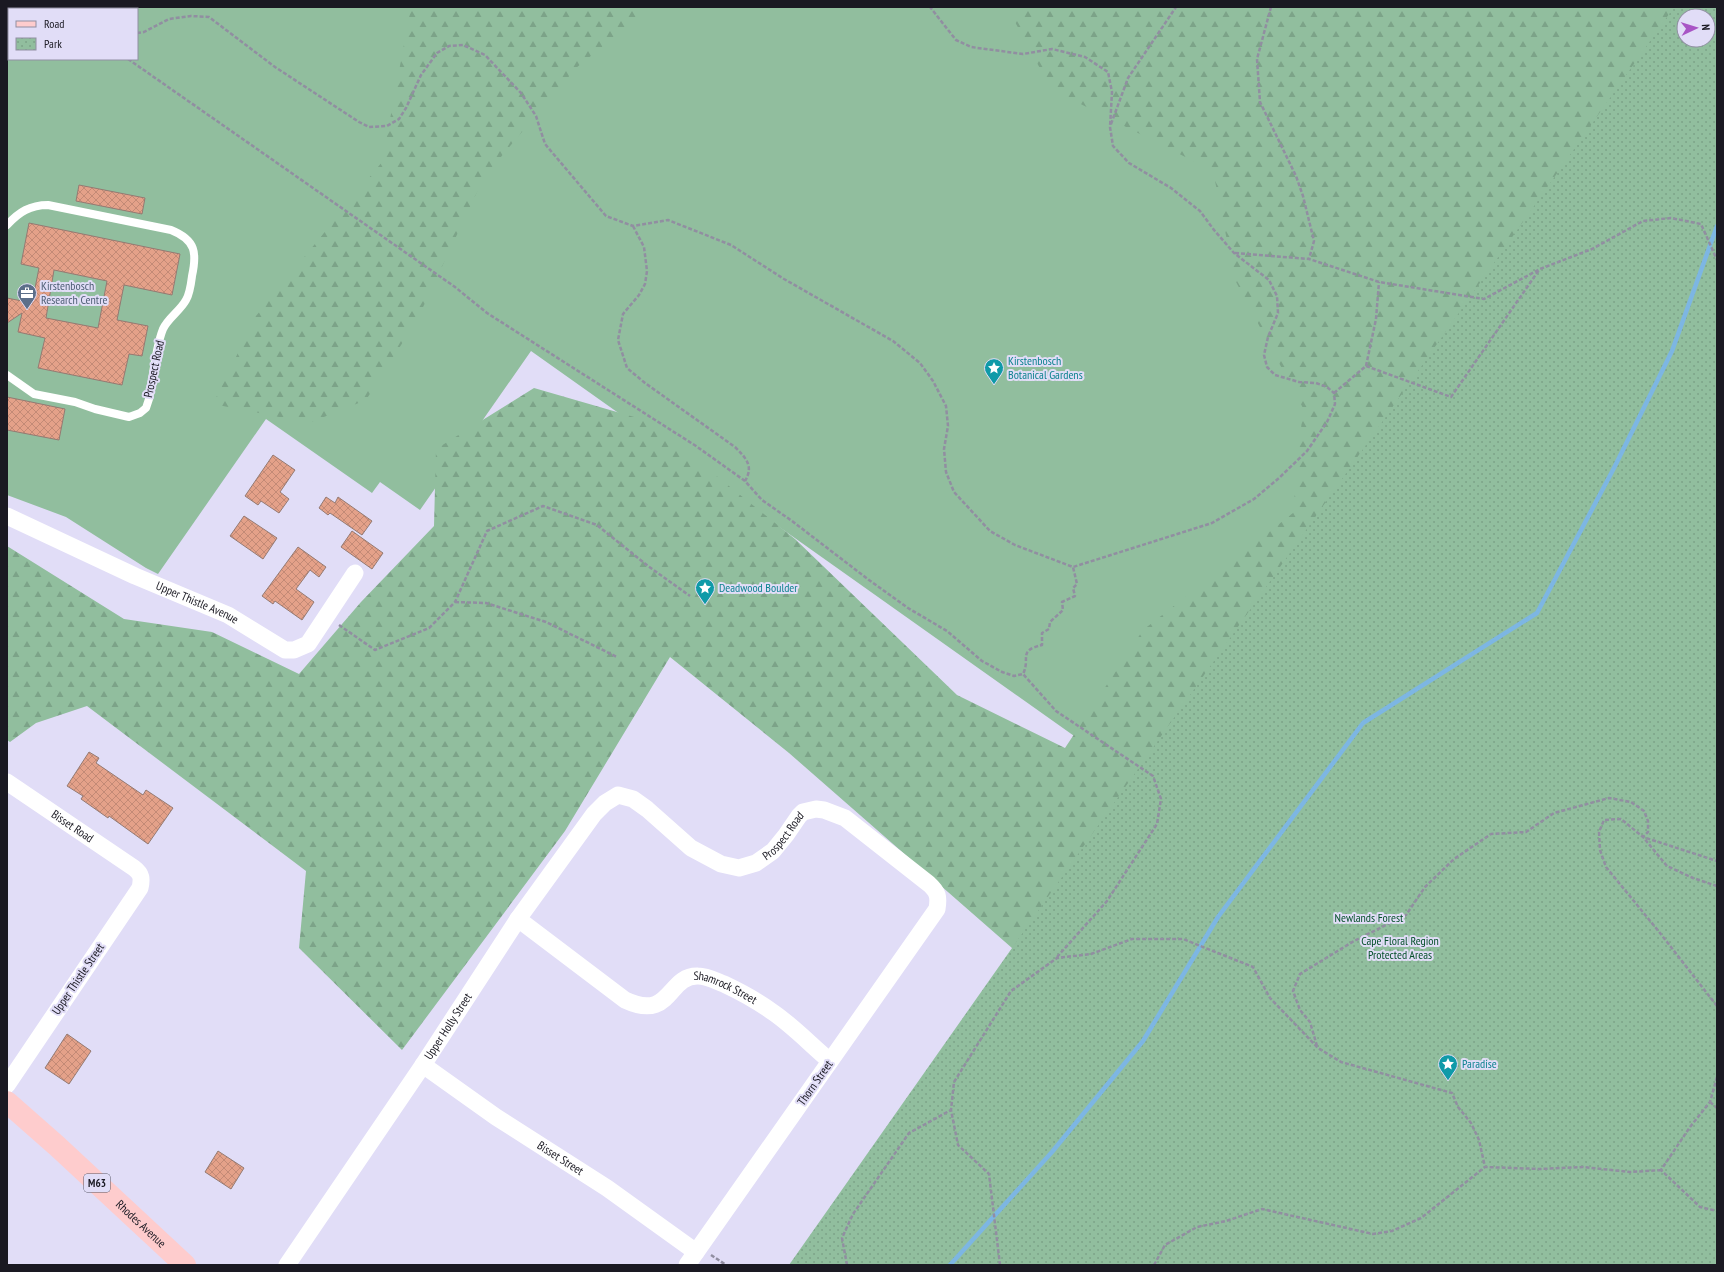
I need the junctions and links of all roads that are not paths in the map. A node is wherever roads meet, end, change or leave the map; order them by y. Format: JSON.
{"nodes":[{"id":1,"x":7,"y":224,"type":"edge"},
{"id":2,"x":7,"y":375,"type":"edge"},
{"id":3,"x":7,"y":516,"type":"edge"},
{"id":4,"x":355,"y":573,"type":"dead end"},
{"id":5,"x":8,"y":785,"type":"edge"},
{"id":6,"x":618,"y":795,"type":"joint"},
{"id":7,"x":138,"y":872,"type":"joint"},
{"id":8,"x":939,"y":899,"type":"joint"},
{"id":9,"x":518,"y":919,"type":"junction"},
{"id":10,"x":830,"y":1061,"type":"junction"},
{"id":11,"x":423,"y":1065,"type":"junction"},
{"id":12,"x":7,"y":1085,"type":"edge"},
{"id":13,"x":7,"y":1102,"type":"edge"},
{"id":14,"x":692,"y":1259,"type":"edge"},
{"id":15,"x":185,"y":1265,"type":"edge"},
{"id":16,"x":287,"y":1265,"type":"edge"}],
"edges":[{"from":1,"to":2,"type":"lane","name":"Prospect Road"},
{"from":3,"to":4,"type":"street","name":"Upper Thistle Avenue"},
{"from":5,"to":7,"type":"street","name":"Bisset Road"},
{"from":6,"to":8,"type":"street","name":"Prospect Road"},
{"from":6,"to":9,"type":"street","name":"Upper Holly Street"},
{"from":7,"to":12,"type":"street","name":"Upper Thistle Street"},
{"from":8,"to":10,"type":"street","name":"Thorn Street"},
{"from":9,"to":10,"type":"street","name":"Shamrock Street"},
{"from":9,"to":11,"type":"street","name":"Upper Holly Street"},
{"from":10,"to":14,"type":"street","name":"Thorn Street"},
{"from":11,"to":14,"type":"street","name":"Bisset Street"},
{"from":11,"to":16,"type":"street","name":"Upper Holly Street"},
{"from":13,"to":15,"type":"main road","name":"Rhodes Avenue","number":"M63"}]}
